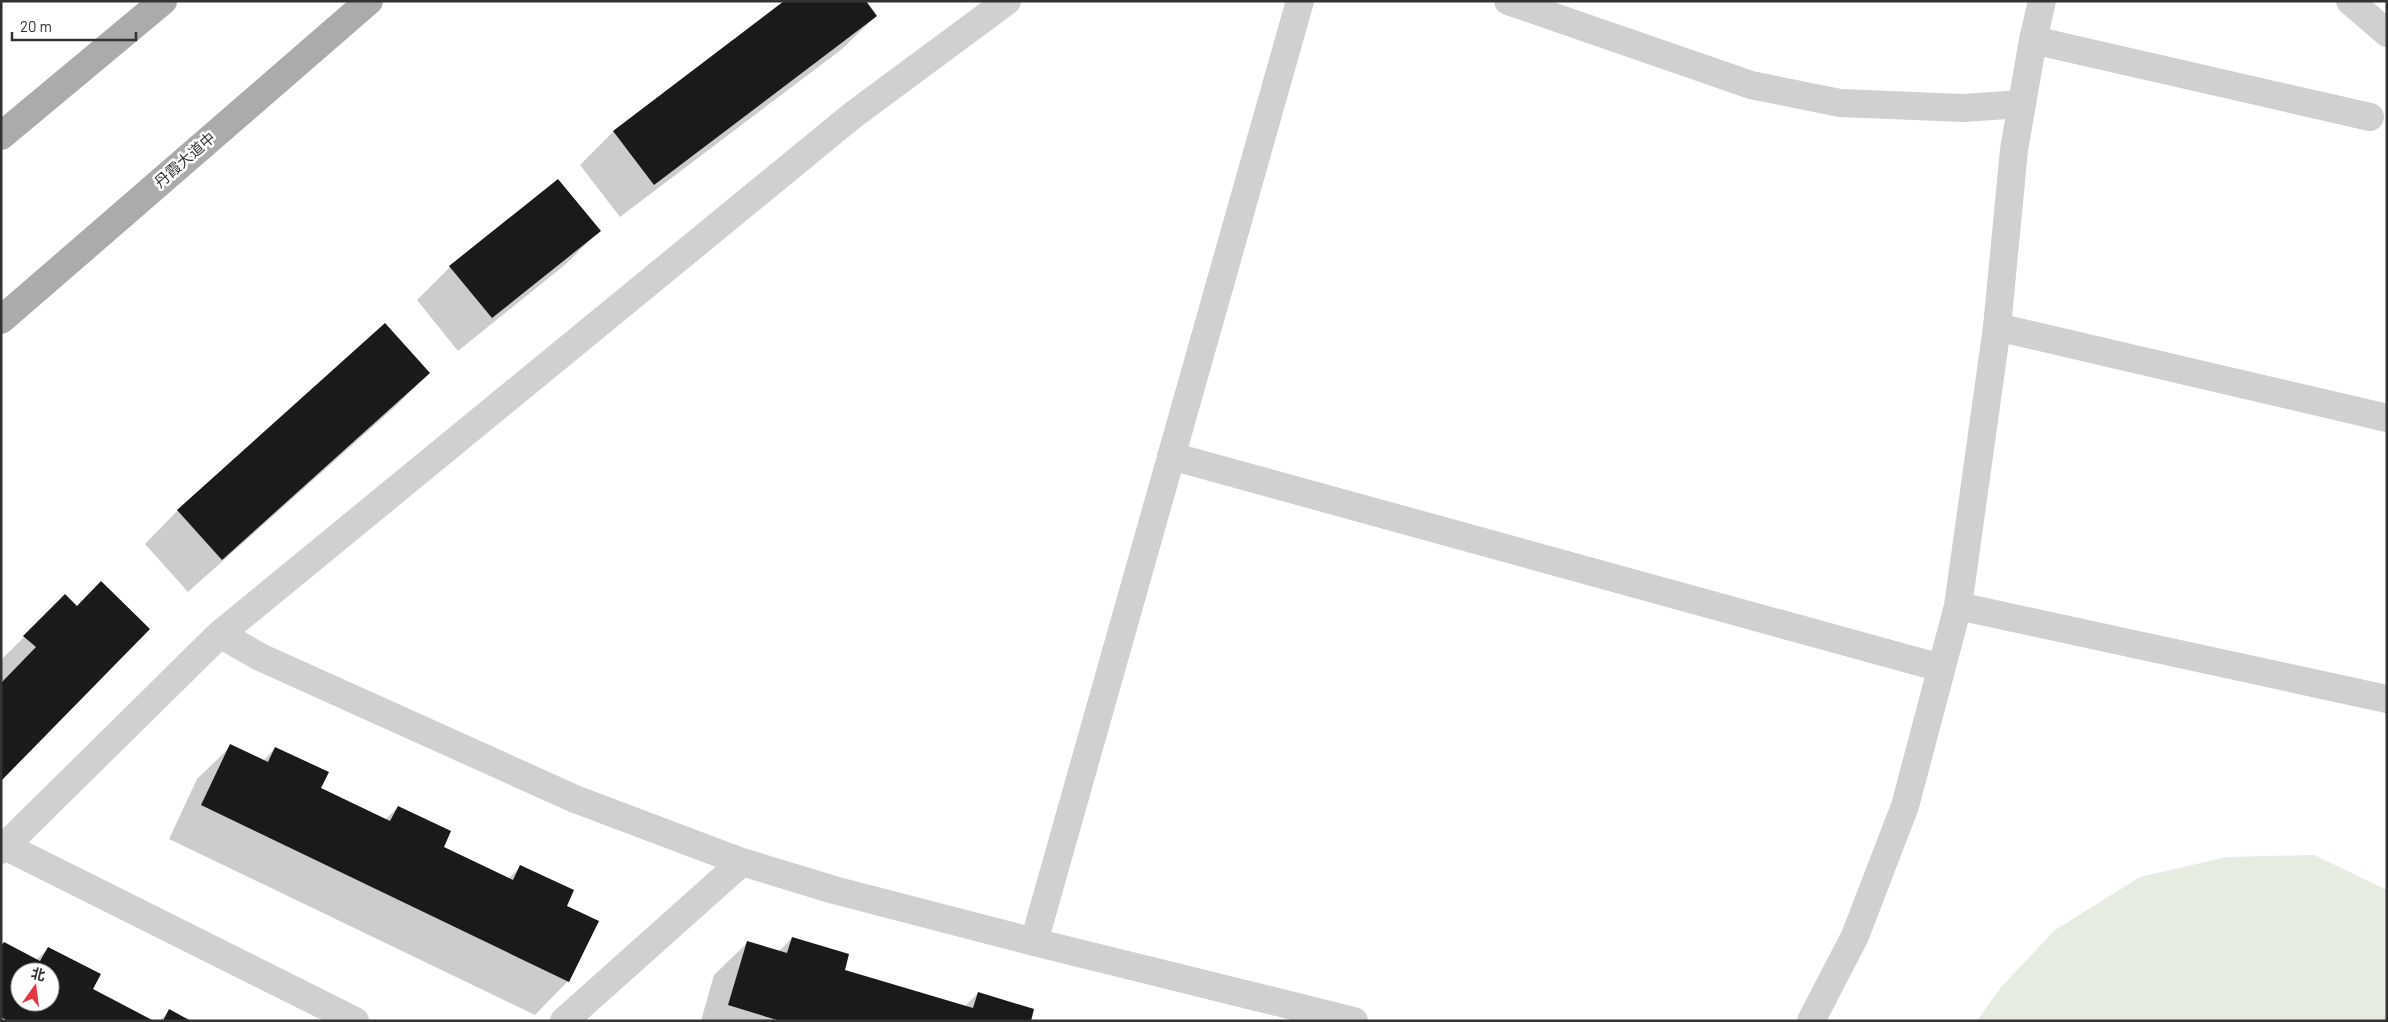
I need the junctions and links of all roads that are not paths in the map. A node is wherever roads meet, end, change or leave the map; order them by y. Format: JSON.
{"nodes":[{"id":1,"x":163,"y":1,"type":"edge"},
{"id":2,"x":368,"y":1,"type":"edge"},
{"id":3,"x":1007,"y":1,"type":"edge"},
{"id":4,"x":1300,"y":1,"type":"edge"},
{"id":5,"x":1508,"y":1,"type":"edge"},
{"id":6,"x":2042,"y":1,"type":"edge"},
{"id":7,"x":2350,"y":1,"type":"edge"},
{"id":8,"x":2387,"y":33,"type":"edge"},
{"id":9,"x":2033,"y":40,"type":"junction"},
{"id":10,"x":2022,"y":104,"type":"junction"},
{"id":11,"x":2370,"y":117,"type":"dead end"},
{"id":12,"x":2,"y":136,"type":"edge"},
{"id":13,"x":1,"y":320,"type":"edge"},
{"id":14,"x":1997,"y":327,"type":"junction"},
{"id":15,"x":2387,"y":418,"type":"edge"},
{"id":16,"x":1171,"y":456,"type":"junction"},
{"id":17,"x":1958,"y":606,"type":"junction"},
{"id":18,"x":220,"y":634,"type":"junction"},
{"id":19,"x":1941,"y":668,"type":"junction"},
{"id":20,"x":2387,"y":699,"type":"edge"},
{"id":21,"x":3,"y":848,"type":"edge"},
{"id":22,"x":742,"y":862,"type":"junction"},
{"id":23,"x":1034,"y":942,"type":"junction"},
{"id":24,"x":565,"y":1020,"type":"edge"},
{"id":25,"x":355,"y":1021,"type":"edge"},
{"id":26,"x":1354,"y":1021,"type":"edge"},
{"id":27,"x":1810,"y":1021,"type":"edge"}],
"edges":[{"from":1,"to":12,"type":"main road"},
{"from":2,"to":13,"type":"main road","name":"丹霞大道中"},
{"from":3,"to":18,"type":"street"},
{"from":4,"to":16,"type":"street"},
{"from":5,"to":10,"type":"street"},
{"from":6,"to":9,"type":"street"},
{"from":7,"to":8,"type":"street"},
{"from":9,"to":10,"type":"street"},
{"from":9,"to":11,"type":"street"},
{"from":10,"to":14,"type":"street"},
{"from":14,"to":15,"type":"street"},
{"from":14,"to":17,"type":"street"},
{"from":16,"to":19,"type":"street"},
{"from":16,"to":23,"type":"street"},
{"from":17,"to":19,"type":"street"},
{"from":17,"to":20,"type":"street"},
{"from":18,"to":21,"type":"street"},
{"from":18,"to":22,"type":"street"},
{"from":19,"to":27,"type":"street"},
{"from":21,"to":25,"type":"street"},
{"from":22,"to":23,"type":"street"},
{"from":22,"to":24,"type":"street"},
{"from":23,"to":26,"type":"street"}]}
